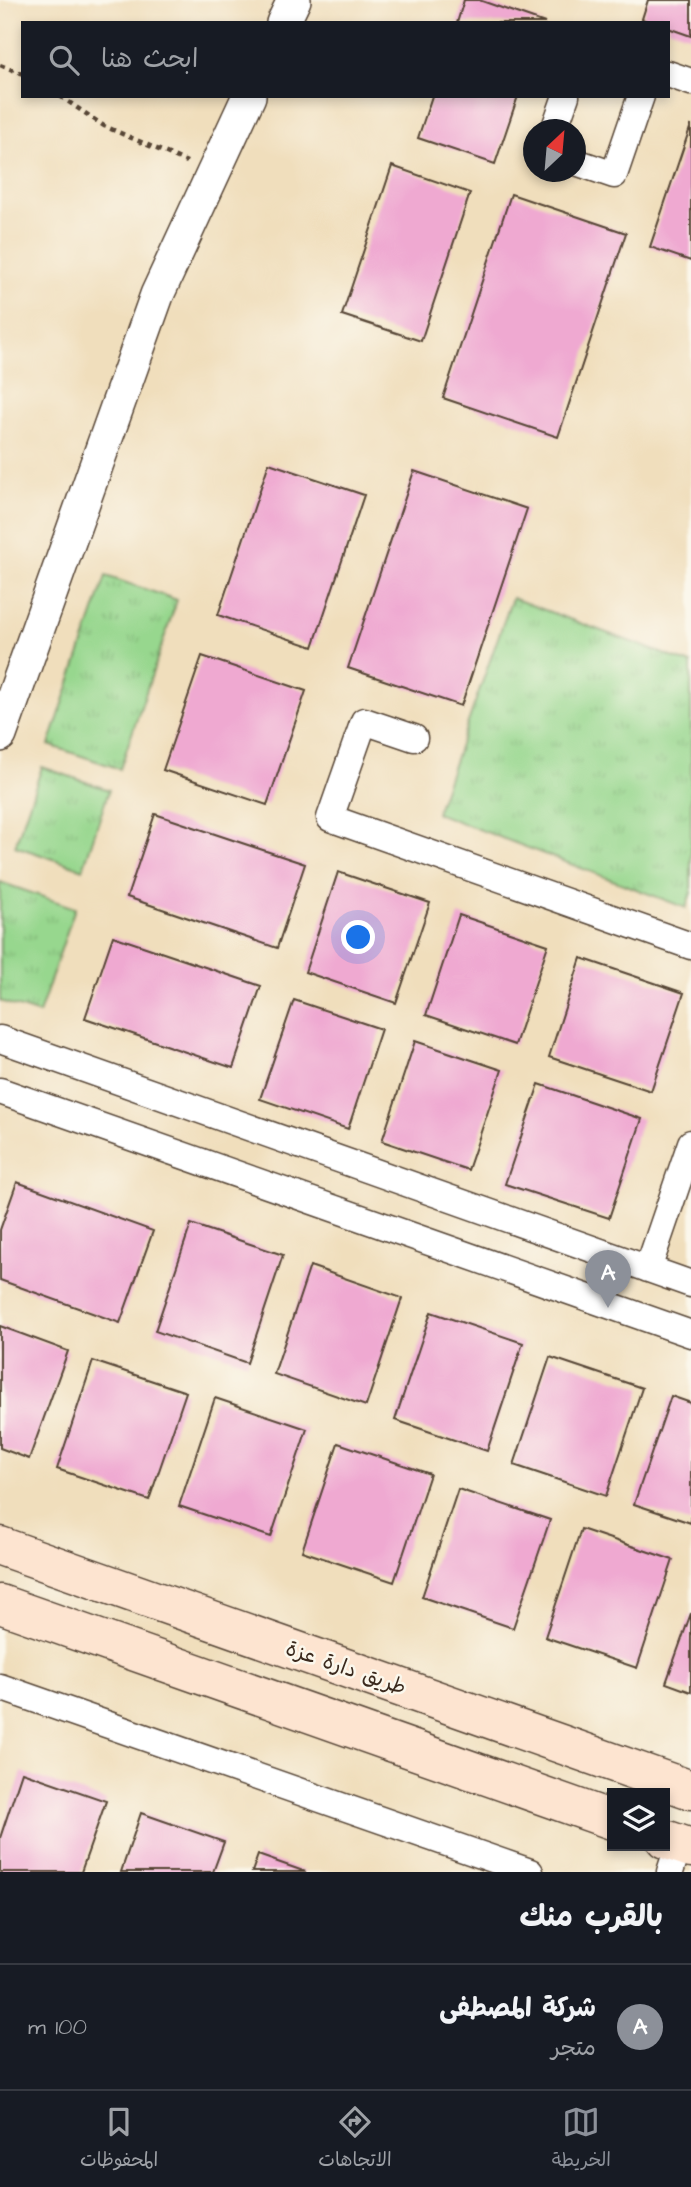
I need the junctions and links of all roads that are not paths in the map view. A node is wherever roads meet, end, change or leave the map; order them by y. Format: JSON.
{"nodes":[{"id":1,"x":294,"y":0,"type":"edge"},
{"id":2,"x":284,"y":21,"type":"edge"},
{"id":3,"x":670,"y":75,"type":"edge"},
{"id":4,"x":691,"y":82,"type":"edge"},
{"id":5,"x":248,"y":98,"type":"edge"},
{"id":6,"x":565,"y":98,"type":"edge"},
{"id":7,"x":640,"y":98,"type":"edge"},
{"id":8,"x":558,"y":119,"type":"edge"},
{"id":9,"x":586,"y":165,"type":"edge"},
{"id":10,"x":0,"y":736,"type":"edge"},
{"id":11,"x":414,"y":738,"type":"dead end"},
{"id":12,"x":691,"y":946,"type":"edge"},
{"id":13,"x":0,"y":1039,"type":"edge"},
{"id":14,"x":0,"y":1091,"type":"edge"},
{"id":15,"x":691,"y":1143,"type":"edge"},
{"id":16,"x":648,"y":1269,"type":"junction"},
{"id":17,"x":691,"y":1284,"type":"edge"},
{"id":18,"x":691,"y":1334,"type":"edge"},
{"id":19,"x":0,"y":1546,"type":"edge"},
{"id":20,"x":0,"y":1604,"type":"edge"},
{"id":21,"x":0,"y":1687,"type":"edge"},
{"id":22,"x":691,"y":1790,"type":"edge"},
{"id":23,"x":607,"y":1818,"type":"edge"},
{"id":24,"x":530,"y":1872,"type":"edge"}],
"edges":[{"from":1,"to":2,"type":"street"},
{"from":3,"to":4,"type":"street"},
{"from":5,"to":10,"type":"street"},
{"from":6,"to":8,"type":"street"},
{"from":7,"to":9,"type":"street"},
{"from":11,"to":12,"type":"street"},
{"from":13,"to":16,"type":"street"},
{"from":14,"to":18,"type":"street"},
{"from":15,"to":16,"type":"street"},
{"from":16,"to":17,"type":"street"},
{"from":19,"to":22,"type":"main road","name":"طريق دارة عزة"},
{"from":20,"to":23,"type":"main road"},
{"from":21,"to":24,"type":"street"}]}
